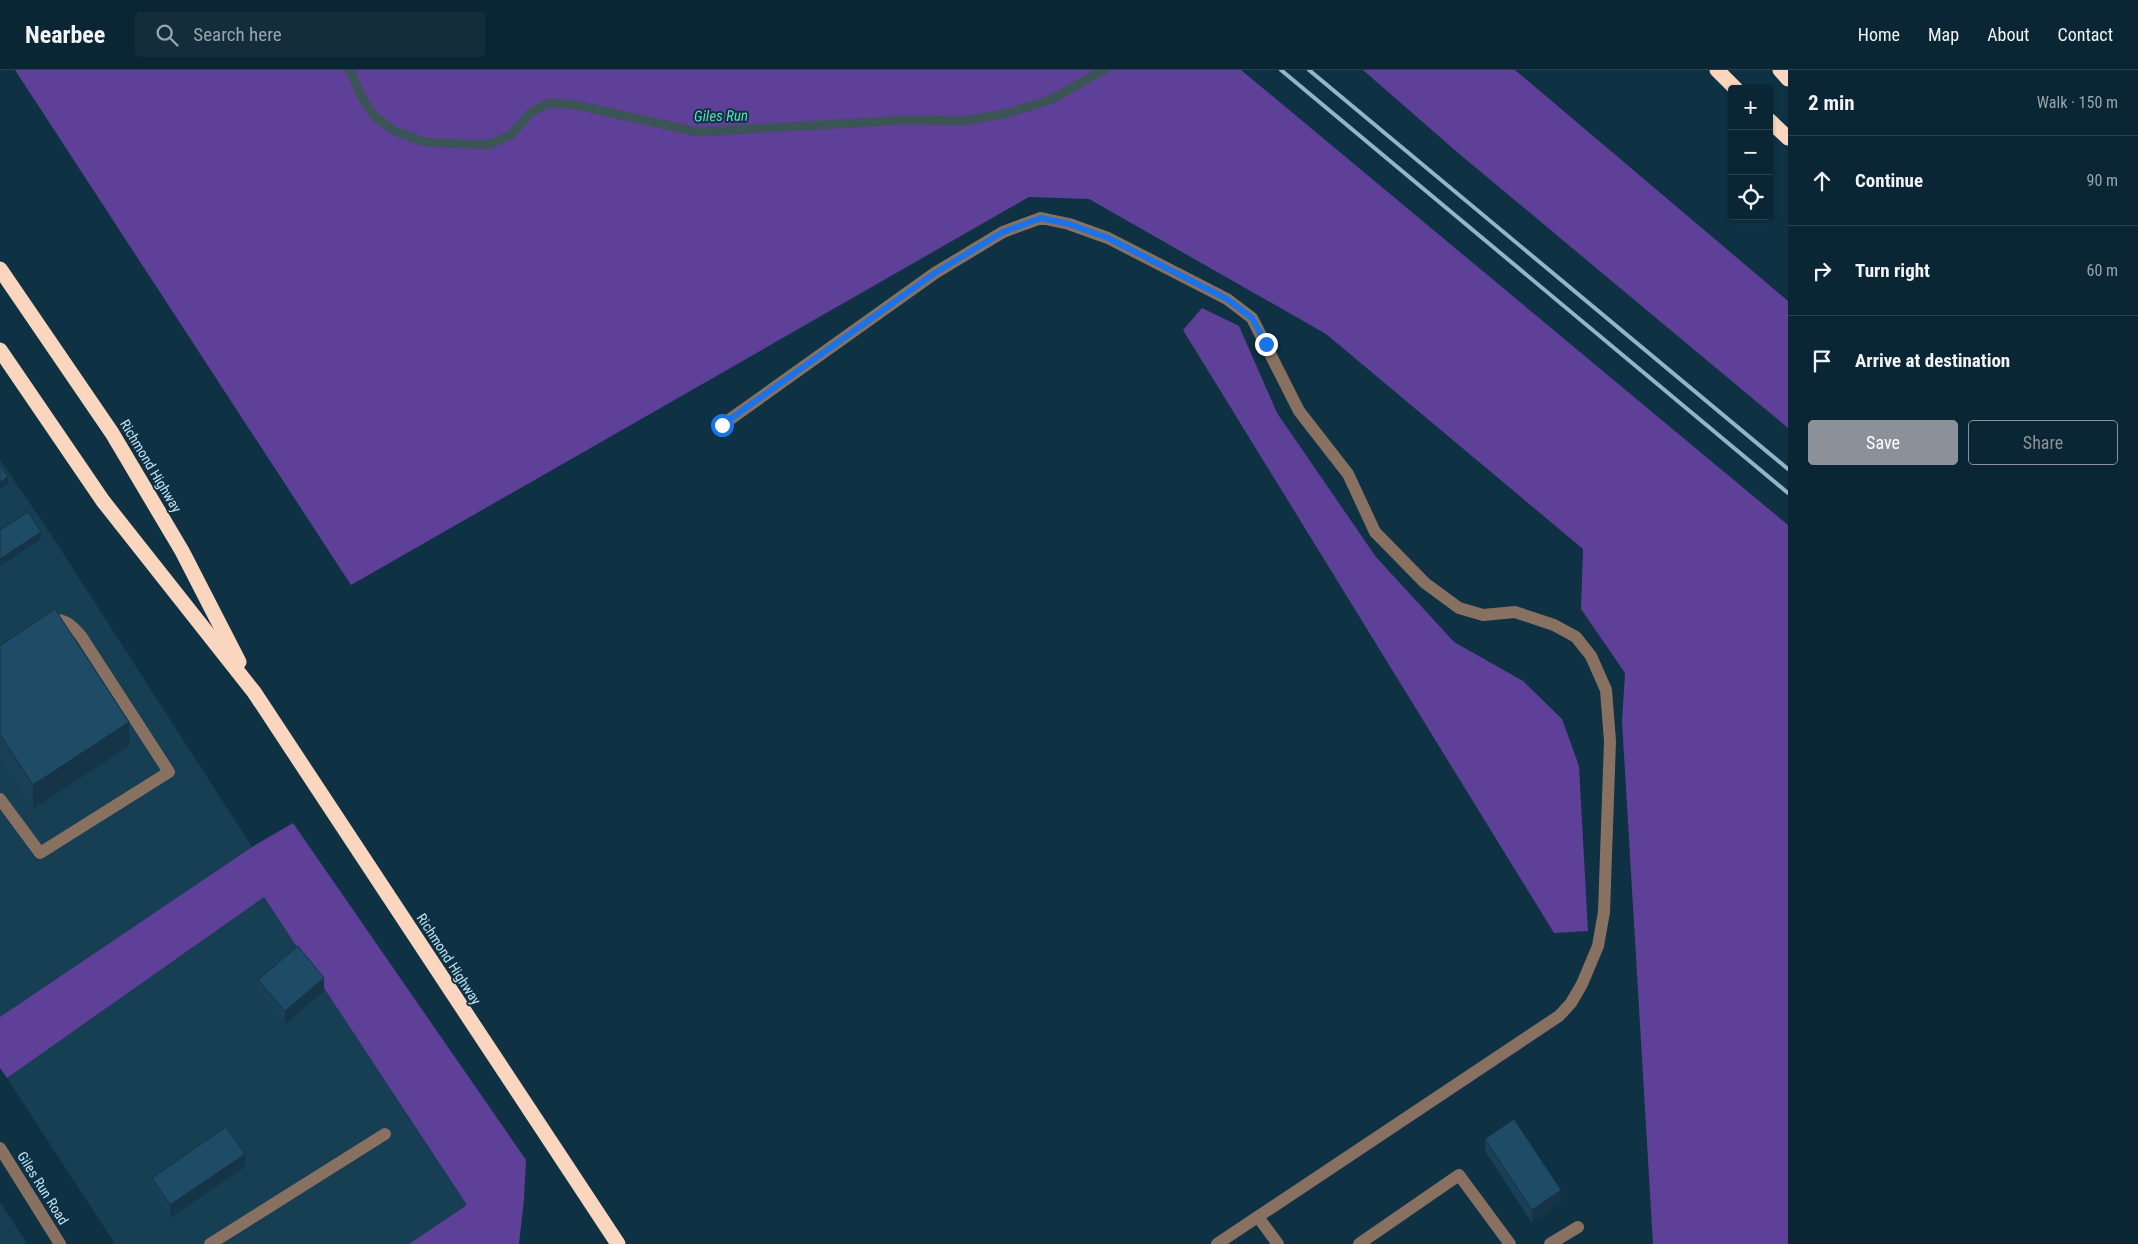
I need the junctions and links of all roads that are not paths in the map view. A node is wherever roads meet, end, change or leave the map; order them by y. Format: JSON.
{"nodes":[{"id":1,"x":1717,"y":70,"type":"edge"},
{"id":2,"x":1780,"y":70,"type":"edge"},
{"id":3,"x":1788,"y":79,"type":"edge"},
{"id":4,"x":1732,"y":85,"type":"edge"},
{"id":5,"x":1773,"y":124,"type":"edge"},
{"id":6,"x":1788,"y":138,"type":"edge"},
{"id":7,"x":0,"y":269,"type":"edge"},
{"id":8,"x":0,"y":350,"type":"edge"},
{"id":9,"x":722,"y":425,"type":"dead end"},
{"id":10,"x":32,"y":630,"type":"edge"},
{"id":11,"x":254,"y":692,"type":"junction"},
{"id":12,"x":0,"y":799,"type":"edge"},
{"id":13,"x":385,"y":1134,"type":"dead end"},
{"id":14,"x":0,"y":1148,"type":"edge"},
{"id":15,"x":1258,"y":1217,"type":"junction"},
{"id":16,"x":1578,"y":1227,"type":"dead end"},
{"id":17,"x":60,"y":1244,"type":"edge"},
{"id":18,"x":210,"y":1244,"type":"edge"},
{"id":19,"x":618,"y":1244,"type":"edge"},
{"id":20,"x":1217,"y":1244,"type":"edge"},
{"id":21,"x":1278,"y":1244,"type":"edge"},
{"id":22,"x":1359,"y":1244,"type":"edge"},
{"id":23,"x":1510,"y":1244,"type":"edge"},
{"id":24,"x":1550,"y":1244,"type":"edge"}],
"edges":[{"from":1,"to":4,"type":"highway"},
{"from":2,"to":3,"type":"highway"},
{"from":5,"to":6,"type":"highway"},
{"from":7,"to":11,"type":"highway","name":"Richmond Highway"},
{"from":8,"to":11,"type":"highway","name":"Richmond Highway"},
{"from":9,"to":15,"type":"street"},
{"from":10,"to":12,"type":"street"},
{"from":11,"to":19,"type":"highway","name":"Richmond Highway"},
{"from":13,"to":18,"type":"street"},
{"from":14,"to":17,"type":"street","name":"Giles Run Road"},
{"from":15,"to":20,"type":"street"},
{"from":15,"to":21,"type":"street"},
{"from":16,"to":24,"type":"street"},
{"from":22,"to":23,"type":"street"}]}
